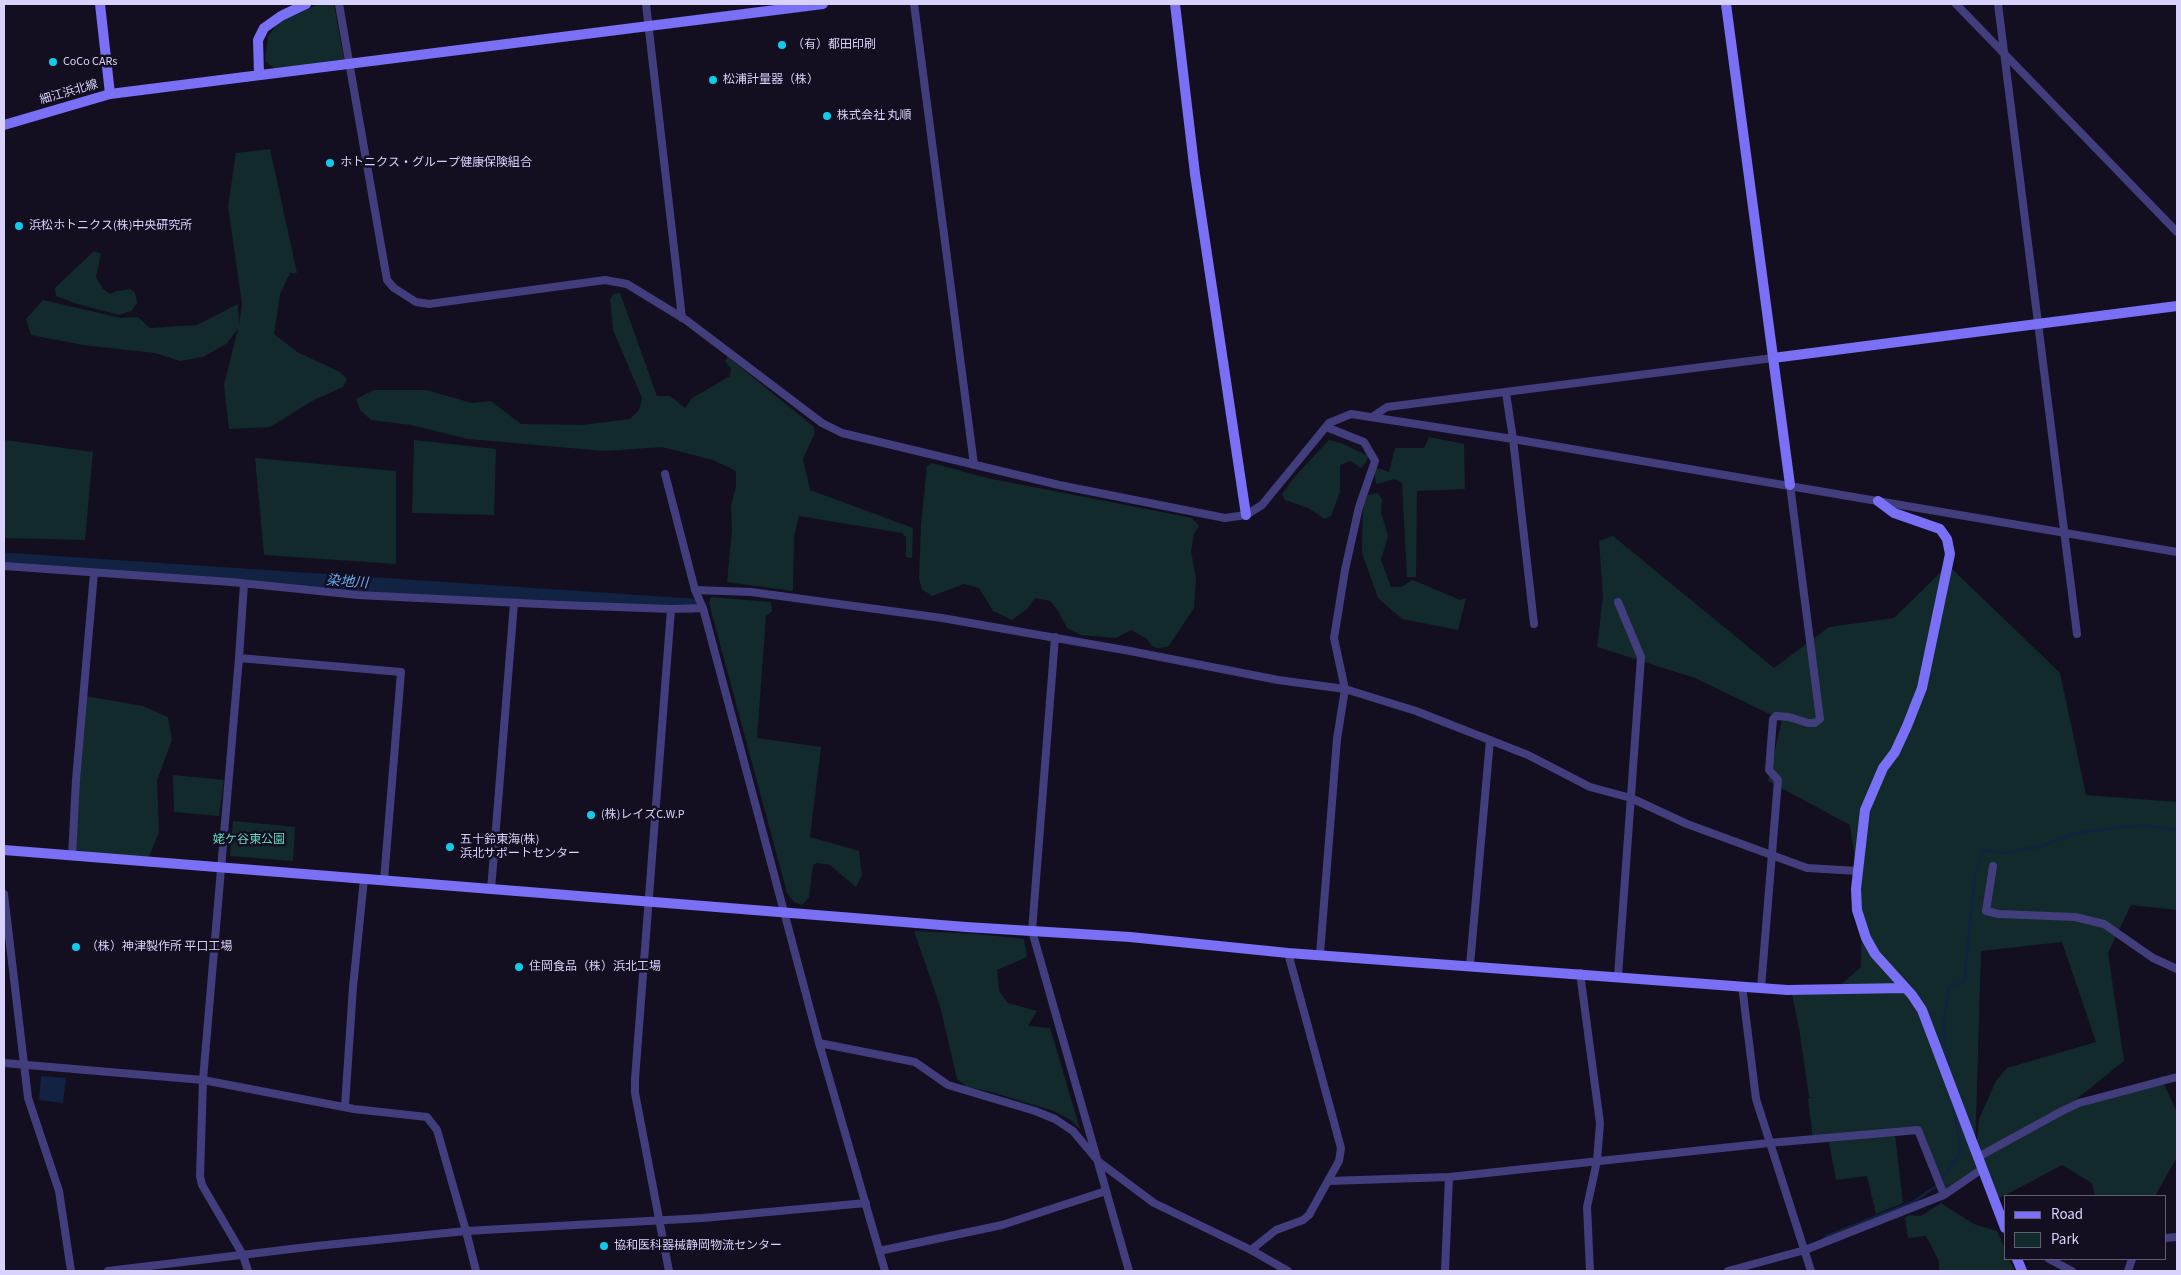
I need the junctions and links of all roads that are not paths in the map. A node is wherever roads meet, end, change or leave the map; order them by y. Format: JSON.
{"nodes":[{"id":1,"x":100,"y":4,"type":"edge"},
{"id":2,"x":306,"y":4,"type":"edge"},
{"id":3,"x":339,"y":4,"type":"edge"},
{"id":4,"x":646,"y":4,"type":"edge"},
{"id":5,"x":823,"y":4,"type":"edge"},
{"id":6,"x":914,"y":4,"type":"edge"},
{"id":7,"x":1175,"y":4,"type":"edge"},
{"id":8,"x":1726,"y":4,"type":"edge"},
{"id":9,"x":1956,"y":4,"type":"edge"},
{"id":10,"x":1998,"y":4,"type":"edge"},
{"id":11,"x":649,"y":27,"type":"junction"},
{"id":12,"x":2004,"y":53,"type":"junction"},
{"id":13,"x":351,"y":63,"type":"junction"},
{"id":14,"x":259,"y":75,"type":"junction"},
{"id":15,"x":110,"y":94,"type":"junction"},
{"id":16,"x":4,"y":125,"type":"edge"},
{"id":17,"x":2177,"y":220,"type":"edge"},
{"id":18,"x":2167,"y":221,"type":"junction"},
{"id":19,"x":2177,"y":232,"type":"edge"},
{"id":20,"x":2177,"y":306,"type":"edge"},
{"id":21,"x":682,"y":318,"type":"junction"},
{"id":22,"x":2038,"y":324,"type":"junction"},
{"id":23,"x":1773,"y":358,"type":"junction"},
{"id":24,"x":1506,"y":393,"type":"junction"},
{"id":25,"x":1372,"y":417,"type":"junction"},
{"id":26,"x":1326,"y":427,"type":"junction"},
{"id":27,"x":1513,"y":439,"type":"junction"},
{"id":28,"x":974,"y":465,"type":"junction"},
{"id":29,"x":665,"y":474,"type":"dead end"},
{"id":30,"x":1790,"y":485,"type":"junction"},
{"id":31,"x":1878,"y":501,"type":"junction"},
{"id":32,"x":1246,"y":515,"type":"junction"},
{"id":33,"x":2066,"y":533,"type":"junction"},
{"id":34,"x":2177,"y":552,"type":"edge"},
{"id":35,"x":4,"y":566,"type":"edge"},
{"id":36,"x":94,"y":573,"type":"junction"},
{"id":37,"x":244,"y":584,"type":"junction"},
{"id":38,"x":695,"y":590,"type":"junction"},
{"id":39,"x":1618,"y":602,"type":"dead end"},
{"id":40,"x":514,"y":603,"type":"junction"},
{"id":41,"x":703,"y":608,"type":"junction"},
{"id":42,"x":671,"y":609,"type":"junction"},
{"id":43,"x":1534,"y":624,"type":"dead end"},
{"id":44,"x":2077,"y":634,"type":"dead end"},
{"id":45,"x":1055,"y":637,"type":"junction"},
{"id":46,"x":239,"y":658,"type":"junction"},
{"id":47,"x":1345,"y":689,"type":"junction"},
{"id":48,"x":1490,"y":740,"type":"junction"},
{"id":49,"x":1632,"y":798,"type":"junction"},
{"id":50,"x":4,"y":850,"type":"edge"},
{"id":51,"x":1772,"y":854,"type":"junction"},
{"id":52,"x":72,"y":856,"type":"junction"},
{"id":53,"x":1993,"y":866,"type":"dead end"},
{"id":54,"x":220,"y":868,"type":"junction"},
{"id":55,"x":1858,"y":871,"type":"junction"},
{"id":56,"x":364,"y":878,"type":"junction"},
{"id":57,"x":384,"y":880,"type":"junction"},
{"id":58,"x":491,"y":890,"type":"junction"},
{"id":59,"x":4,"y":894,"type":"edge"},
{"id":60,"x":648,"y":901,"type":"junction"},
{"id":61,"x":784,"y":912,"type":"junction"},
{"id":62,"x":1032,"y":931,"type":"junction"},
{"id":63,"x":1288,"y":953,"type":"junction"},
{"id":64,"x":1320,"y":954,"type":"junction"},
{"id":65,"x":1470,"y":965,"type":"junction"},
{"id":66,"x":2177,"y":969,"type":"edge"},
{"id":67,"x":1580,"y":973,"type":"junction"},
{"id":68,"x":1618,"y":976,"type":"junction"},
{"id":69,"x":1742,"y":986,"type":"junction"},
{"id":70,"x":1761,"y":988,"type":"junction"},
{"id":71,"x":1905,"y":988,"type":"junction"},
{"id":72,"x":819,"y":1043,"type":"junction"},
{"id":73,"x":4,"y":1063,"type":"edge"},
{"id":74,"x":23,"y":1064,"type":"junction"},
{"id":75,"x":2177,"y":1077,"type":"edge"},
{"id":76,"x":203,"y":1080,"type":"junction"},
{"id":77,"x":345,"y":1106,"type":"junction"},
{"id":78,"x":1769,"y":1143,"type":"junction"},
{"id":79,"x":1978,"y":1157,"type":"junction"},
{"id":80,"x":1597,"y":1161,"type":"junction"},
{"id":81,"x":1099,"y":1162,"type":"junction"},
{"id":82,"x":1982,"y":1169,"type":"junction"},
{"id":83,"x":1449,"y":1177,"type":"junction"},
{"id":84,"x":1329,"y":1181,"type":"junction"},
{"id":85,"x":1106,"y":1191,"type":"junction"},
{"id":86,"x":1944,"y":1195,"type":"junction"},
{"id":87,"x":866,"y":1203,"type":"junction"},
{"id":88,"x":658,"y":1220,"type":"junction"},
{"id":89,"x":2004,"y":1225,"type":"edge"},
{"id":90,"x":466,"y":1231,"type":"junction"},
{"id":91,"x":1251,"y":1250,"type":"junction"},
{"id":92,"x":1805,"y":1250,"type":"junction"},
{"id":93,"x":879,"y":1251,"type":"junction"},
{"id":94,"x":243,"y":1255,"type":"junction"},
{"id":95,"x":2052,"y":1260,"type":"edge"},
{"id":96,"x":71,"y":1271,"type":"edge"},
{"id":97,"x":108,"y":1271,"type":"edge"},
{"id":98,"x":248,"y":1271,"type":"edge"},
{"id":99,"x":476,"y":1271,"type":"edge"},
{"id":100,"x":669,"y":1271,"type":"edge"},
{"id":101,"x":885,"y":1271,"type":"edge"},
{"id":102,"x":1129,"y":1271,"type":"edge"},
{"id":103,"x":1288,"y":1271,"type":"edge"},
{"id":104,"x":1445,"y":1271,"type":"edge"},
{"id":105,"x":1590,"y":1271,"type":"edge"},
{"id":106,"x":1728,"y":1271,"type":"edge"},
{"id":107,"x":1812,"y":1271,"type":"edge"},
{"id":108,"x":2072,"y":1271,"type":"edge"}],
"edges":[{"from":1,"to":15,"type":"street","name":"細江浜北線"},
{"from":2,"to":14,"type":"street"},
{"from":3,"to":13,"type":"street"},
{"from":4,"to":11,"type":"street"},
{"from":5,"to":11,"type":"street"},
{"from":6,"to":28,"type":"street"},
{"from":7,"to":32,"type":"street"},
{"from":8,"to":23,"type":"street"},
{"from":9,"to":12,"type":"street"},
{"from":10,"to":12,"type":"street"},
{"from":11,"to":13,"type":"street"},
{"from":11,"to":21,"type":"street"},
{"from":12,"to":18,"type":"street"},
{"from":12,"to":22,"type":"street"},
{"from":13,"to":14,"type":"street"},
{"from":13,"to":21,"type":"street"},
{"from":14,"to":15,"type":"street"},
{"from":15,"to":16,"type":"street","name":"細江浜北線"},
{"from":17,"to":18,"type":"street"},
{"from":18,"to":19,"type":"street"},
{"from":20,"to":22,"type":"street"},
{"from":21,"to":28,"type":"street"},
{"from":22,"to":23,"type":"street"},
{"from":22,"to":33,"type":"street"},
{"from":23,"to":24,"type":"street"},
{"from":23,"to":30,"type":"street"},
{"from":24,"to":25,"type":"street"},
{"from":24,"to":27,"type":"street"},
{"from":25,"to":26,"type":"street"},
{"from":25,"to":27,"type":"street"},
{"from":26,"to":32,"type":"street"},
{"from":26,"to":47,"type":"street"},
{"from":27,"to":30,"type":"street"},
{"from":27,"to":43,"type":"street"},
{"from":28,"to":32,"type":"street"},
{"from":29,"to":38,"type":"street"},
{"from":30,"to":31,"type":"street"},
{"from":30,"to":51,"type":"street"},
{"from":31,"to":33,"type":"street"},
{"from":31,"to":55,"type":"street"},
{"from":33,"to":34,"type":"street"},
{"from":33,"to":44,"type":"street"},
{"from":35,"to":36,"type":"street"},
{"from":36,"to":37,"type":"street"},
{"from":36,"to":52,"type":"street"},
{"from":37,"to":40,"type":"street"},
{"from":37,"to":46,"type":"street"},
{"from":38,"to":41,"type":"street"},
{"from":38,"to":45,"type":"street"},
{"from":39,"to":49,"type":"street"},
{"from":40,"to":42,"type":"street"},
{"from":40,"to":58,"type":"street"},
{"from":41,"to":42,"type":"street"},
{"from":41,"to":61,"type":"street"},
{"from":42,"to":60,"type":"street"},
{"from":45,"to":47,"type":"street"},
{"from":45,"to":62,"type":"street"},
{"from":46,"to":54,"type":"street"},
{"from":46,"to":57,"type":"street"},
{"from":47,"to":48,"type":"street"},
{"from":47,"to":64,"type":"street"},
{"from":48,"to":49,"type":"street"},
{"from":48,"to":65,"type":"street"},
{"from":49,"to":51,"type":"street"},
{"from":49,"to":68,"type":"street"},
{"from":50,"to":52,"type":"street"},
{"from":51,"to":55,"type":"street"},
{"from":51,"to":70,"type":"street"},
{"from":52,"to":54,"type":"street"},
{"from":53,"to":66,"type":"street"},
{"from":54,"to":56,"type":"street"},
{"from":54,"to":76,"type":"street"},
{"from":55,"to":71,"type":"street"},
{"from":56,"to":57,"type":"street"},
{"from":56,"to":77,"type":"street"},
{"from":57,"to":58,"type":"street"},
{"from":58,"to":60,"type":"street"},
{"from":59,"to":74,"type":"street"},
{"from":60,"to":61,"type":"street"},
{"from":60,"to":88,"type":"street"},
{"from":61,"to":62,"type":"street"},
{"from":61,"to":72,"type":"street"},
{"from":62,"to":63,"type":"street"},
{"from":62,"to":81,"type":"street"},
{"from":63,"to":64,"type":"street"},
{"from":63,"to":84,"type":"street"},
{"from":64,"to":65,"type":"street"},
{"from":65,"to":67,"type":"street"},
{"from":67,"to":68,"type":"street"},
{"from":67,"to":80,"type":"street"},
{"from":68,"to":69,"type":"street"},
{"from":69,"to":70,"type":"street"},
{"from":69,"to":78,"type":"street"},
{"from":70,"to":71,"type":"street"},
{"from":71,"to":79,"type":"street"},
{"from":72,"to":81,"type":"street"},
{"from":72,"to":87,"type":"street"},
{"from":73,"to":74,"type":"street"},
{"from":74,"to":76,"type":"street"},
{"from":74,"to":96,"type":"street"},
{"from":75,"to":79,"type":"street"},
{"from":76,"to":77,"type":"street"},
{"from":76,"to":94,"type":"street"},
{"from":77,"to":90,"type":"street"},
{"from":78,"to":80,"type":"street"},
{"from":78,"to":86,"type":"street"},
{"from":78,"to":92,"type":"street"},
{"from":79,"to":82,"type":"street"},
{"from":80,"to":83,"type":"street"},
{"from":80,"to":105,"type":"street"},
{"from":81,"to":85,"type":"street"},
{"from":81,"to":91,"type":"street"},
{"from":82,"to":86,"type":"street"},
{"from":82,"to":89,"type":"street"},
{"from":83,"to":84,"type":"street"},
{"from":83,"to":104,"type":"street"},
{"from":84,"to":91,"type":"street"},
{"from":85,"to":93,"type":"street"},
{"from":85,"to":102,"type":"street"},
{"from":86,"to":92,"type":"street"},
{"from":87,"to":88,"type":"street"},
{"from":87,"to":93,"type":"street"},
{"from":88,"to":90,"type":"street"},
{"from":88,"to":100,"type":"street"},
{"from":90,"to":94,"type":"street"},
{"from":90,"to":99,"type":"street"},
{"from":91,"to":103,"type":"street"},
{"from":92,"to":106,"type":"street"},
{"from":92,"to":107,"type":"street"},
{"from":93,"to":101,"type":"street"},
{"from":94,"to":97,"type":"street"},
{"from":94,"to":98,"type":"street"},
{"from":95,"to":108,"type":"street"}]}
